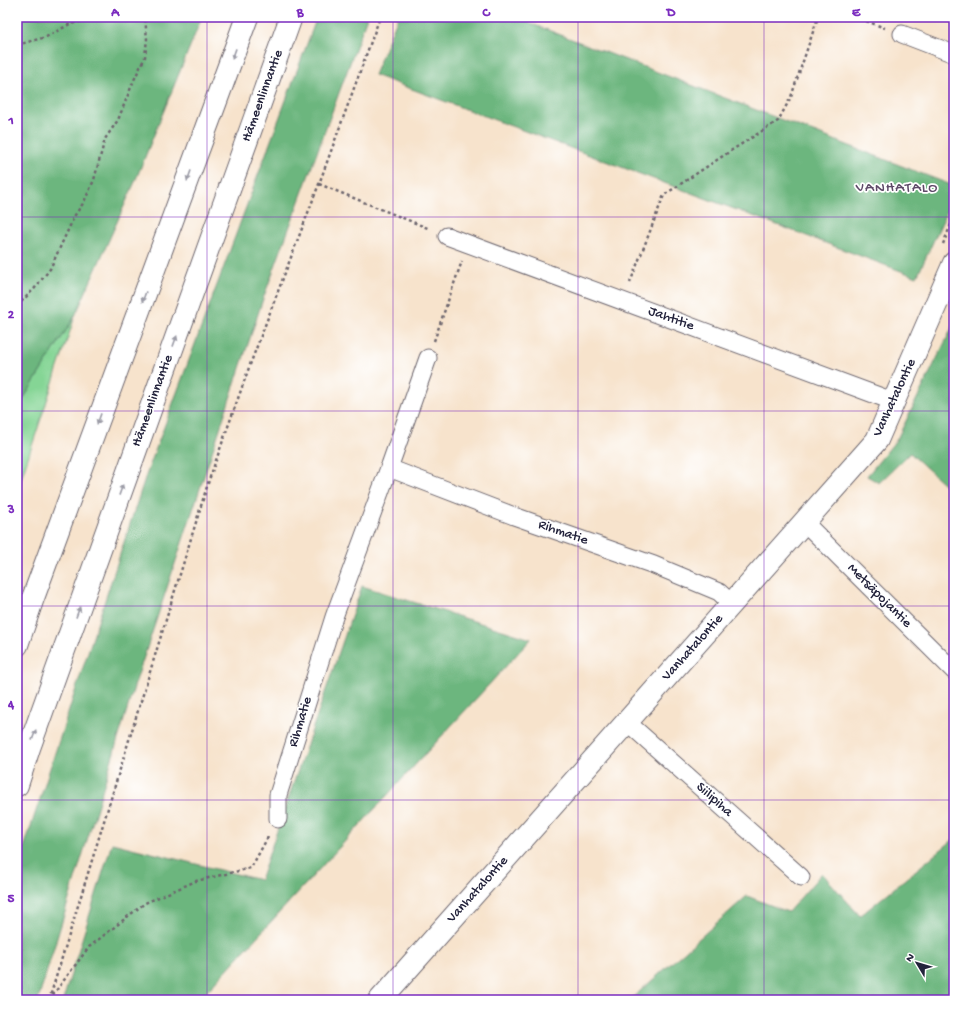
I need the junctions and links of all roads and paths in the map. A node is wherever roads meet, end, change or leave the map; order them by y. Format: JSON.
{"nodes":[{"id":1,"x":101,"y":17,"type":"edge"},
{"id":2,"x":145,"y":17,"type":"edge"},
{"id":3,"x":247,"y":17,"type":"edge"},
{"id":4,"x":291,"y":17,"type":"edge"},
{"id":5,"x":380,"y":17,"type":"edge"},
{"id":6,"x":818,"y":17,"type":"edge"},
{"id":7,"x":855,"y":17,"type":"edge"},
{"id":8,"x":902,"y":34,"type":"joint"},
{"id":9,"x":17,"y":45,"type":"edge"},
{"id":10,"x":954,"y":54,"type":"edge"},
{"id":11,"x":319,"y":184,"type":"junction"},
{"id":12,"x":954,"y":217,"type":"edge"},
{"id":13,"x":447,"y":236,"type":"joint"},
{"id":14,"x":468,"y":244,"type":"junction"},
{"id":15,"x":948,"y":254,"type":"edge"},
{"id":16,"x":624,"y":301,"type":"junction"},
{"id":17,"x":17,"y":306,"type":"edge"},
{"id":18,"x":428,"y":358,"type":"joint"},
{"id":19,"x":895,"y":402,"type":"junction"},
{"id":20,"x":389,"y":468,"type":"junction"},
{"id":21,"x":804,"y":522,"type":"junction"},
{"id":22,"x":33,"y":598,"type":"junction"},
{"id":23,"x":732,"y":604,"type":"junction"},
{"id":24,"x":17,"y":625,"type":"edge"},
{"id":25,"x":17,"y":645,"type":"edge"},
{"id":26,"x":954,"y":671,"type":"edge"},
{"id":27,"x":627,"y":722,"type":"junction"},
{"id":28,"x":17,"y":785,"type":"edge"},
{"id":29,"x":278,"y":818,"type":"joint"},
{"id":30,"x":801,"y":877,"type":"dead end"},
{"id":31,"x":49,"y":1000,"type":"edge"},
{"id":32,"x":380,"y":1000,"type":"edge"}],
"edges":[{"from":1,"to":9,"type":"path"},
{"from":2,"to":17,"type":"path"},
{"from":3,"to":22,"type":"main road","one_way":true},
{"from":28,"to":4,"type":"main road","name":"Hämeenlinnantie","one_way":true},
{"from":5,"to":11,"type":"path"},
{"from":6,"to":16,"type":"path"},
{"from":7,"to":8,"type":"path"},
{"from":8,"to":10,"type":"street"},
{"from":11,"to":13,"type":"path"},
{"from":11,"to":31,"type":"path"},
{"from":12,"to":15,"type":"path"},
{"from":13,"to":14,"type":"street","name":"Jahtitie"},
{"from":14,"to":16,"type":"street","name":"Jahtitie"},
{"from":14,"to":18,"type":"path"},
{"from":15,"to":19,"type":"main road","name":"Vanhatalontie"},
{"from":16,"to":19,"type":"street","name":"Jahtitie"},
{"from":18,"to":20,"type":"street","name":"Rihmatie"},
{"from":19,"to":21,"type":"main road","name":"Vanhatalontie"},
{"from":20,"to":23,"type":"street","name":"Rihmatie"},
{"from":20,"to":29,"type":"street","name":"Rihmatie"},
{"from":21,"to":23,"type":"main road","name":"Vanhatalontie"},
{"from":21,"to":26,"type":"street","name":"Metsäpojantie"},
{"from":22,"to":24,"type":"main road"},
{"from":22,"to":25,"type":"main road"},
{"from":23,"to":27,"type":"main road","name":"Vanhatalontie"},
{"from":27,"to":30,"type":"street","name":"Siilipiha"},
{"from":27,"to":32,"type":"main road","name":"Vanhatalontie"},
{"from":29,"to":31,"type":"path"}]}
